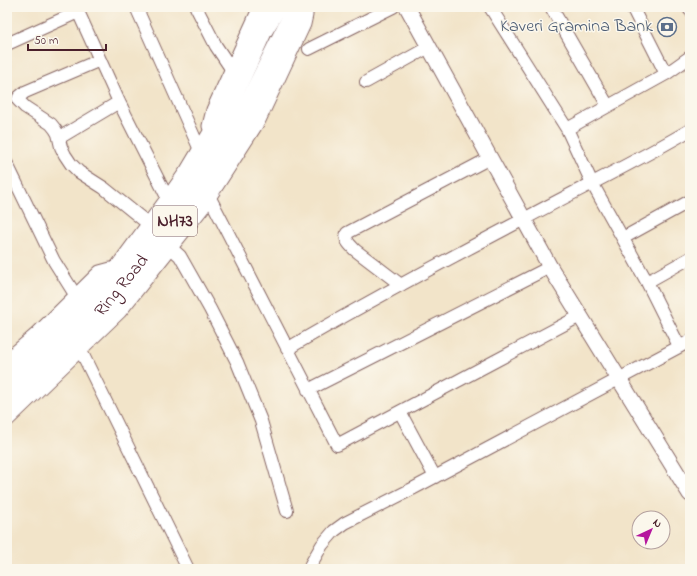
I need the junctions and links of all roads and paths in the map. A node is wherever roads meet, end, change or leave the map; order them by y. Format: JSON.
{"nodes":[{"id":1,"x":136,"y":7,"type":"edge"},
{"id":2,"x":196,"y":7,"type":"edge"},
{"id":3,"x":261,"y":7,"type":"edge"},
{"id":4,"x":277,"y":7,"type":"edge"},
{"id":5,"x":297,"y":7,"type":"edge"},
{"id":6,"x":305,"y":7,"type":"edge"},
{"id":7,"x":393,"y":7,"type":"edge"},
{"id":8,"x":407,"y":7,"type":"edge"},
{"id":9,"x":490,"y":7,"type":"edge"},
{"id":10,"x":551,"y":7,"type":"edge"},
{"id":11,"x":632,"y":7,"type":"edge"},
{"id":12,"x":688,"y":7,"type":"edge"},
{"id":13,"x":77,"y":9,"type":"edge"},
{"id":14,"x":690,"y":10,"type":"edge"},
{"id":15,"x":7,"y":44,"type":"edge"},
{"id":16,"x":430,"y":48,"type":"junction"},
{"id":17,"x":308,"y":49,"type":"dead end"},
{"id":18,"x":690,"y":57,"type":"edge"},
{"id":19,"x":100,"y":60,"type":"junction"},
{"id":20,"x":232,"y":70,"type":"junction"},
{"id":21,"x":666,"y":74,"type":"junction"},
{"id":22,"x":366,"y":82,"type":"dead end"},
{"id":23,"x":119,"y":102,"type":"junction"},
{"id":24,"x":608,"y":106,"type":"junction"},
{"id":25,"x":567,"y":129,"type":"junction"},
{"id":26,"x":690,"y":130,"type":"edge"},
{"id":27,"x":213,"y":133,"type":"junction"},
{"id":28,"x":59,"y":138,"type":"junction"},
{"id":29,"x":201,"y":152,"type":"junction"},
{"id":30,"x":490,"y":158,"type":"junction"},
{"id":31,"x":7,"y":164,"type":"edge"},
{"id":32,"x":592,"y":183,"type":"junction"},
{"id":33,"x":210,"y":196,"type":"junction"},
{"id":34,"x":169,"y":201,"type":"junction"},
{"id":35,"x":690,"y":201,"type":"edge"},
{"id":36,"x":523,"y":219,"type":"junction"},
{"id":37,"x":151,"y":226,"type":"junction"},
{"id":38,"x":623,"y":238,"type":"junction"},
{"id":39,"x":170,"y":247,"type":"junction"},
{"id":40,"x":690,"y":258,"type":"edge"},
{"id":41,"x":550,"y":267,"type":"junction"},
{"id":42,"x":118,"y":270,"type":"junction"},
{"id":43,"x":143,"y":271,"type":"junction"},
{"id":44,"x":647,"y":282,"type":"junction"},
{"id":45,"x":401,"y":285,"type":"junction"},
{"id":46,"x":76,"y":296,"type":"junction"},
{"id":47,"x":580,"y":316,"type":"junction"},
{"id":48,"x":685,"y":343,"type":"edge"},
{"id":49,"x":80,"y":349,"type":"junction"},
{"id":50,"x":287,"y":349,"type":"junction"},
{"id":51,"x":9,"y":355,"type":"edge"},
{"id":52,"x":618,"y":379,"type":"junction"},
{"id":53,"x":7,"y":382,"type":"edge"},
{"id":54,"x":308,"y":390,"type":"junction"},
{"id":55,"x":7,"y":401,"type":"edge"},
{"id":56,"x":400,"y":412,"type":"junction"},
{"id":57,"x":7,"y":419,"type":"edge"},
{"id":58,"x":435,"y":477,"type":"junction"},
{"id":59,"x":690,"y":494,"type":"edge"},
{"id":60,"x":287,"y":511,"type":"dead end"},
{"id":61,"x":188,"y":569,"type":"edge"},
{"id":62,"x":310,"y":569,"type":"edge"}],
"edges":[{"from":1,"to":29,"type":"street"},
{"from":2,"to":20,"type":"street"},
{"from":3,"to":20,"type":"street"},
{"from":4,"to":27,"type":"highway","name":"Ring Road","number":"NH73"},
{"from":5,"to":43,"type":"highway","name":"Ring Road","number":"NH73"},
{"from":6,"to":33,"type":"street"},
{"from":7,"to":17,"type":"street"},
{"from":8,"to":16,"type":"street"},
{"from":9,"to":25,"type":"street"},
{"from":10,"to":24,"type":"street"},
{"from":11,"to":21,"type":"street"},
{"from":12,"to":14,"type":"street"},
{"from":13,"to":15,"type":"street"},
{"from":13,"to":19,"type":"street"},
{"from":16,"to":22,"type":"street"},
{"from":16,"to":30,"type":"street"},
{"from":18,"to":21,"type":"street"},
{"from":19,"to":23,"type":"street"},
{"from":19,"to":28,"type":"street"},
{"from":20,"to":27,"type":"street"},
{"from":21,"to":24,"type":"street"},
{"from":23,"to":28,"type":"street"},
{"from":23,"to":34,"type":"street"},
{"from":24,"to":25,"type":"street"},
{"from":25,"to":32,"type":"street"},
{"from":26,"to":32,"type":"street"},
{"from":27,"to":29,"type":"highway","name":"Ring Road","number":"NH73"},
{"from":28,"to":37,"type":"street"},
{"from":29,"to":34,"type":"highway","name":"Ring Road","number":"NH73"},
{"from":30,"to":36,"type":"street"},
{"from":30,"to":45,"type":"street"},
{"from":31,"to":46,"type":"street"},
{"from":32,"to":36,"type":"street"},
{"from":32,"to":38,"type":"street"},
{"from":33,"to":39,"type":"street"},
{"from":33,"to":50,"type":"street"},
{"from":34,"to":37,"type":"highway","name":"Ring Road","number":"NH73"},
{"from":35,"to":38,"type":"street"},
{"from":36,"to":41,"type":"street"},
{"from":36,"to":45,"type":"street"},
{"from":37,"to":42,"type":"highway","name":"Ring Road","number":"NH73"},
{"from":38,"to":44,"type":"street"},
{"from":39,"to":43,"type":"street"},
{"from":39,"to":60,"type":"street"},
{"from":40,"to":44,"type":"street"},
{"from":41,"to":47,"type":"street"},
{"from":41,"to":54,"type":"street"},
{"from":42,"to":46,"type":"street"},
{"from":42,"to":53,"type":"highway","name":"Ring Road","number":"NH73"},
{"from":43,"to":49,"type":"street"},
{"from":43,"to":55,"type":"highway","name":"Ring Road","number":"NH73"},
{"from":44,"to":48,"type":"street"},
{"from":45,"to":50,"type":"street"},
{"from":46,"to":51,"type":"street"},
{"from":47,"to":52,"type":"street"},
{"from":47,"to":56,"type":"street"},
{"from":48,"to":52,"type":"street"},
{"from":49,"to":57,"type":"street"},
{"from":49,"to":61,"type":"street"},
{"from":50,"to":54,"type":"street"},
{"from":52,"to":58,"type":"street"},
{"from":52,"to":59,"type":"street"},
{"from":54,"to":56,"type":"street"},
{"from":56,"to":58,"type":"street"},
{"from":58,"to":62,"type":"street"}]}
